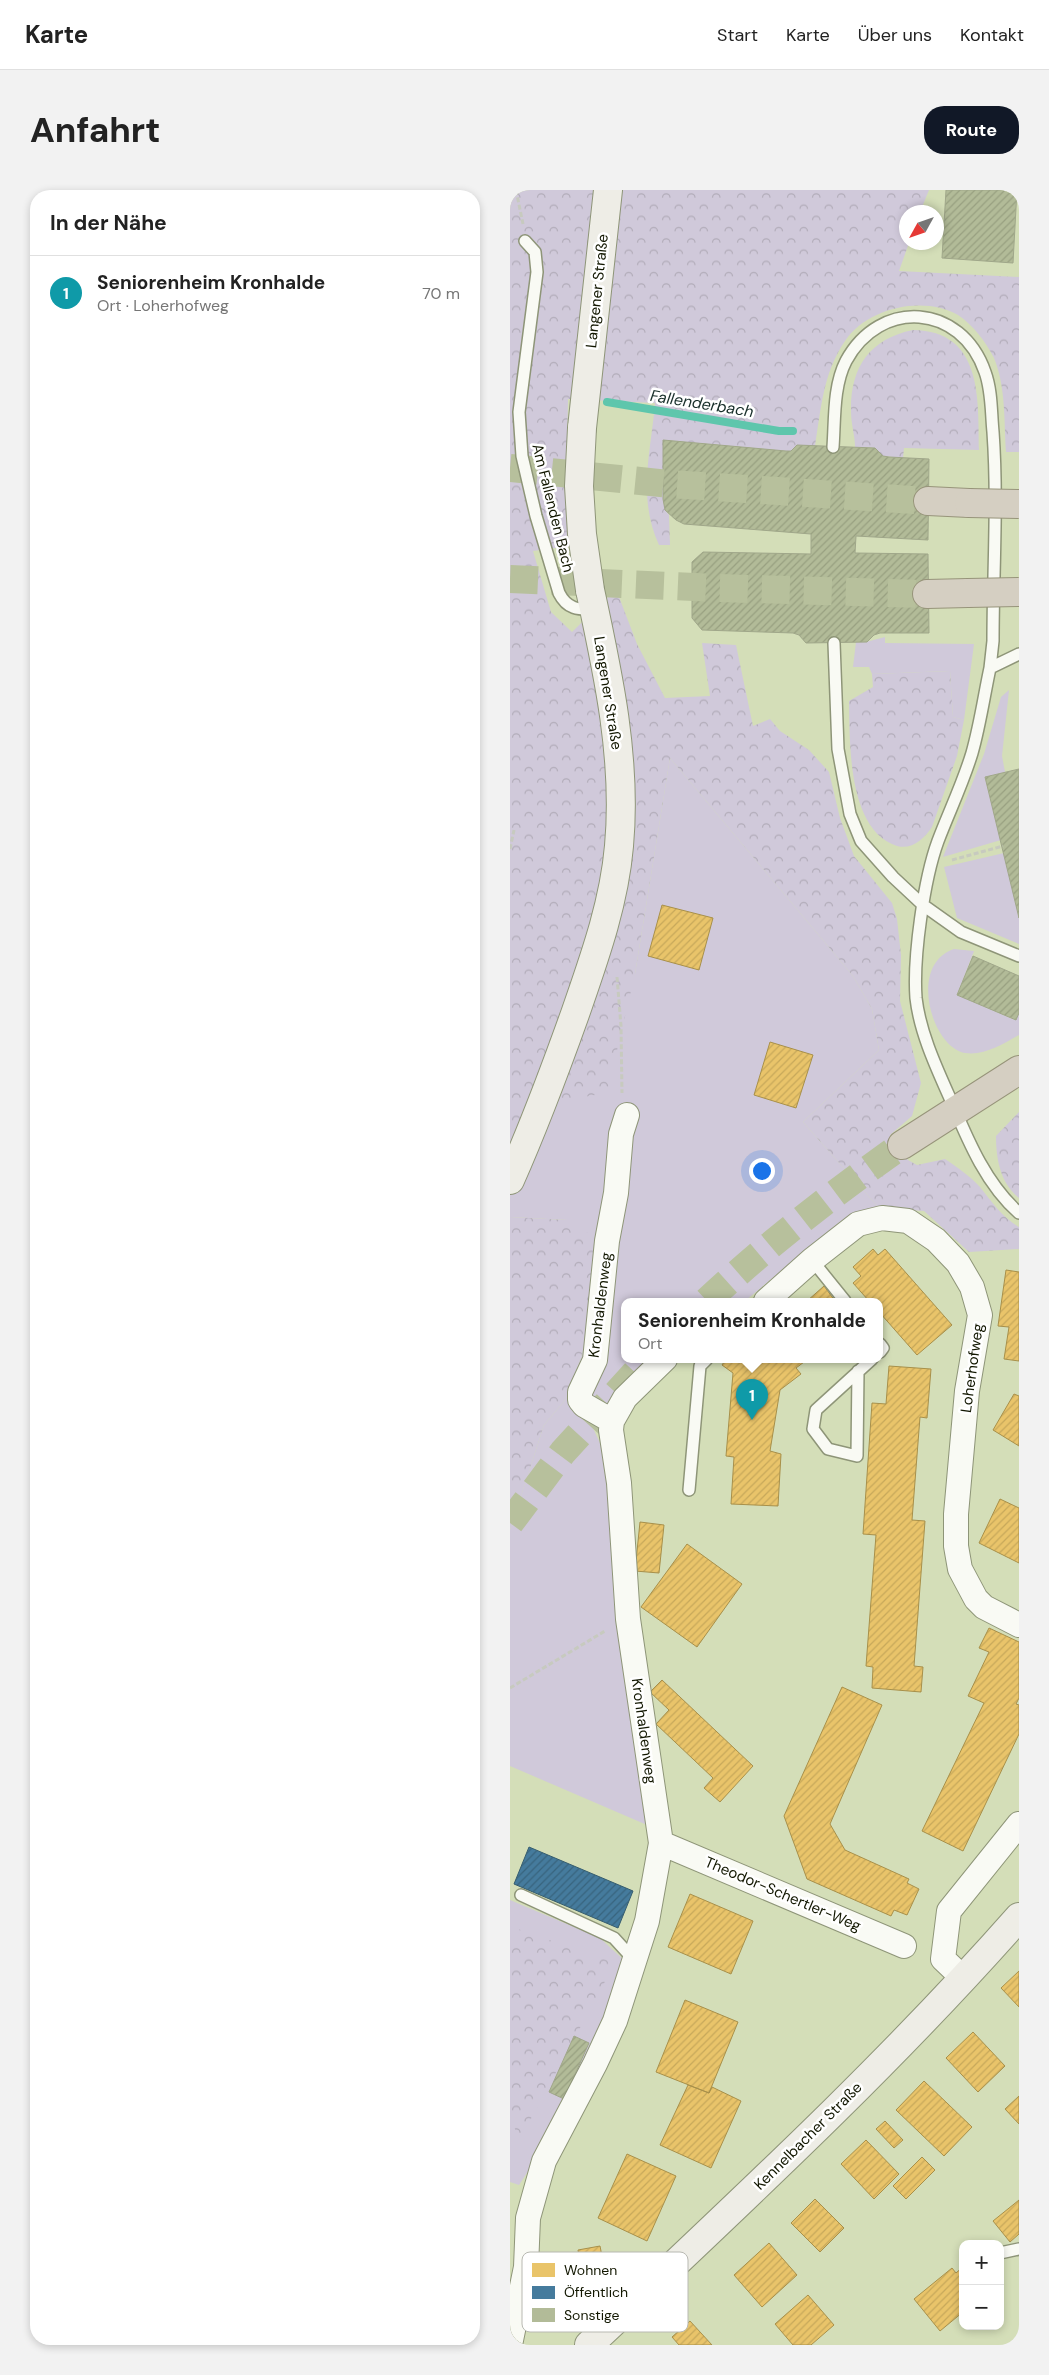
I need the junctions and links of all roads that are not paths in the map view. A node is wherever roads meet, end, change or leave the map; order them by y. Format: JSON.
{"nodes":[{"id":1,"x":608,"y":190,"type":"edge"},
{"id":2,"x":525,"y":241,"type":"road end"},
{"id":3,"x":832,"y":447,"type":"dead end"},
{"id":4,"x":928,"y":502,"type":"tunnel mouth"},
{"id":5,"x":1019,"y":504,"type":"edge"},
{"id":6,"x":1019,"y":592,"type":"edge"},
{"id":7,"x":927,"y":594,"type":"tunnel mouth"},
{"id":8,"x":592,"y":600,"type":"junction"},
{"id":9,"x":834,"y":643,"type":"dead end"},
{"id":10,"x":1019,"y":654,"type":"edge"},
{"id":11,"x":990,"y":668,"type":"junction"},
{"id":12,"x":923,"y":905,"type":"junction"},
{"id":13,"x":1019,"y":956,"type":"edge"},
{"id":14,"x":1019,"y":1070,"type":"edge"},
{"id":15,"x":1019,"y":1081,"type":"edge"},
{"id":16,"x":986,"y":1092,"type":"junction"},
{"id":17,"x":955,"y":1110,"type":"junction"},
{"id":18,"x":627,"y":1114,"type":"dead end"},
{"id":19,"x":902,"y":1145,"type":"tunnel mouth"},
{"id":20,"x":510,"y":1180,"type":"edge"},
{"id":21,"x":1019,"y":1213,"type":"edge"},
{"id":22,"x":812,"y":1260,"type":"junction"},
{"id":23,"x":769,"y":1298,"type":"edge"},
{"id":24,"x":843,"y":1298,"type":"edge"},
{"id":25,"x":661,"y":1363,"type":"edge"},
{"id":26,"x":703,"y":1363,"type":"edge"},
{"id":27,"x":867,"y":1363,"type":"edge"},
{"id":28,"x":858,"y":1371,"type":"junction"},
{"id":29,"x":612,"y":1421,"type":"junction"},
{"id":30,"x":689,"y":1490,"type":"dead end"},
{"id":31,"x":1019,"y":1625,"type":"edge"},
{"id":32,"x":1019,"y":1824,"type":"edge"},
{"id":33,"x":661,"y":1843,"type":"junction"},
{"id":34,"x":521,"y":1895,"type":"dead end"},
{"id":35,"x":1019,"y":1918,"type":"edge"},
{"id":36,"x":904,"y":1946,"type":"dead end"},
{"id":37,"x":635,"y":1961,"type":"junction"},
{"id":38,"x":964,"y":1979,"type":"junction"},
{"id":39,"x":1019,"y":2250,"type":"edge"},
{"id":40,"x":527,"y":2252,"type":"edge"},
{"id":41,"x":688,"y":2252,"type":"edge"},
{"id":42,"x":1004,"y":2252,"type":"edge"},
{"id":43,"x":522,"y":2286,"type":"edge"},
{"id":44,"x":603,"y":2332,"type":"edge"},
{"id":45,"x":510,"y":2345,"type":"edge"},
{"id":46,"x":589,"y":2345,"type":"edge"}],
"edges":[{"from":1,"to":8,"type":"main road","name":"Langener Straße","bridge":true},
{"from":2,"to":8,"type":"lane","name":"Am Fallenden Bach"},
{"from":3,"to":11,"type":"lane"},
{"from":4,"to":5,"type":"highway","bridge":true},
{"from":6,"to":7,"type":"highway","bridge":true},
{"from":8,"to":20,"type":"main road","name":"Langener Straße"},
{"from":9,"to":12,"type":"lane"},
{"from":10,"to":11,"type":"lane"},
{"from":11,"to":12,"type":"lane"},
{"from":12,"to":13,"type":"lane"},
{"from":12,"to":17,"type":"lane"},
{"from":14,"to":16,"type":"highway"},
{"from":15,"to":16,"type":"highway"},
{"from":16,"to":17,"type":"highway"},
{"from":17,"to":19,"type":"highway"},
{"from":17,"to":21,"type":"lane"},
{"from":18,"to":29,"type":"street","name":"Kronhaldenweg"},
{"from":22,"to":23,"type":"street","name":"Loherhofweg"},
{"from":22,"to":24,"type":"lane"},
{"from":22,"to":31,"type":"street","name":"Loherhofweg"},
{"from":25,"to":29,"type":"street"},
{"from":26,"to":30,"type":"lane"},
{"from":27,"to":28,"type":"lane"},
{"from":28,"to":28,"type":"lane"},
{"from":29,"to":33,"type":"street","name":"Kronhaldenweg"},
{"from":32,"to":38,"type":"street"},
{"from":33,"to":36,"type":"street","name":"Theodor-Schertler-Weg"},
{"from":33,"to":37,"type":"street","name":"Kronhaldenweg"},
{"from":34,"to":37,"type":"lane"},
{"from":35,"to":38,"type":"main road","name":"Kennelbacher Straße"},
{"from":37,"to":40,"type":"street","name":"Kronhaldenweg"},
{"from":38,"to":41,"type":"main road","name":"Kennelbacher Straße"},
{"from":39,"to":42,"type":"lane"},
{"from":43,"to":45,"type":"street","name":"Kronhaldenweg"},
{"from":44,"to":46,"type":"main road","name":"Kennelbacher Straße"}]}
